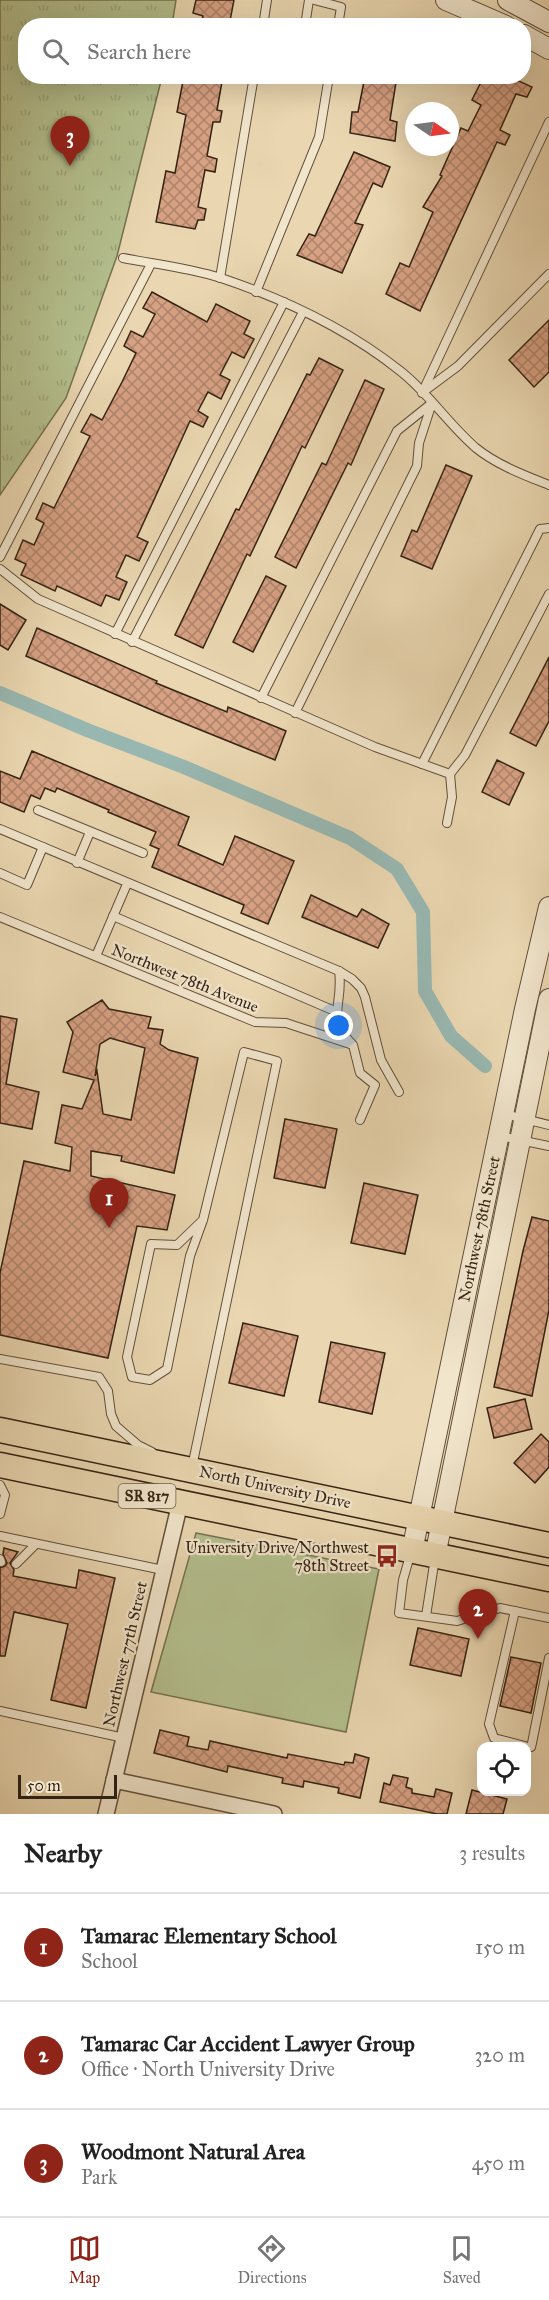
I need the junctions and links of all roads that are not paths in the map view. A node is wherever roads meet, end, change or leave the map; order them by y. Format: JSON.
{"nodes":[{"id":1,"x":267,"y":0,"type":"edge"},
{"id":2,"x":309,"y":0,"type":"edge"},
{"id":3,"x":314,"y":0,"type":"edge"},
{"id":4,"x":447,"y":0,"type":"edge"},
{"id":5,"x":508,"y":0,"type":"edge"},
{"id":6,"x":264,"y":18,"type":"edge"},
{"id":7,"x":306,"y":18,"type":"edge"},
{"id":8,"x":339,"y":18,"type":"edge"},
{"id":9,"x":488,"y":18,"type":"edge"},
{"id":10,"x":549,"y":22,"type":"edge"},
{"id":11,"x":531,"y":39,"type":"edge"},
{"id":12,"x":549,"y":49,"type":"edge"},
{"id":13,"x":253,"y":84,"type":"edge"},
{"id":14,"x":328,"y":84,"type":"edge"},
{"id":15,"x":549,"y":122,"type":"edge"},
{"id":16,"x":123,"y":258,"type":"dead end"},
{"id":17,"x":151,"y":264,"type":"junction"},
{"id":18,"x":549,"y":274,"type":"edge"},
{"id":19,"x":220,"y":278,"type":"junction"},
{"id":20,"x":256,"y":292,"type":"junction"},
{"id":21,"x":284,"y":302,"type":"junction"},
{"id":22,"x":303,"y":312,"type":"junction"},
{"id":23,"x":422,"y":393,"type":"junction"},
{"id":24,"x":432,"y":403,"type":"junction"},
{"id":25,"x":549,"y":485,"type":"edge"},
{"id":26,"x":549,"y":528,"type":"edge"},
{"id":27,"x":0,"y":558,"type":"edge"},
{"id":28,"x":0,"y":569,"type":"edge"},
{"id":29,"x":549,"y":594,"type":"edge"},
{"id":30,"x":115,"y":634,"type":"junction"},
{"id":31,"x":132,"y":642,"type":"junction"},
{"id":32,"x":261,"y":698,"type":"junction"},
{"id":33,"x":295,"y":712,"type":"junction"},
{"id":34,"x":422,"y":764,"type":"junction"},
{"id":35,"x":450,"y":774,"type":"junction"},
{"id":36,"x":38,"y":810,"type":"dead end"},
{"id":37,"x":447,"y":823,"type":"dead end"},
{"id":38,"x":0,"y":829,"type":"edge"},
{"id":39,"x":90,"y":832,"type":"junction"},
{"id":40,"x":44,"y":847,"type":"junction"},
{"id":41,"x":143,"y":854,"type":"dead end"},
{"id":42,"x":77,"y":863,"type":"junction"},
{"id":43,"x":0,"y":873,"type":"edge"},
{"id":44,"x":127,"y":884,"type":"junction"},
{"id":45,"x":549,"y":907,"type":"edge"},
{"id":46,"x":113,"y":916,"type":"junction"},
{"id":47,"x":0,"y":917,"type":"edge"},
{"id":48,"x":96,"y":956,"type":"junction"},
{"id":49,"x":339,"y":971,"type":"junction"},
{"id":50,"x":549,"y":999,"type":"edge"},
{"id":51,"x":337,"y":1012,"type":"junction"},
{"id":52,"x":353,"y":1045,"type":"junction"},
{"id":53,"x":399,"y":1092,"type":"dead end"},
{"id":54,"x":503,"y":1114,"type":"junction"},
{"id":55,"x":525,"y":1119,"type":"junction"},
{"id":56,"x":360,"y":1120,"type":"dead end"},
{"id":57,"x":549,"y":1125,"type":"edge"},
{"id":58,"x":499,"y":1136,"type":"junction"},
{"id":59,"x":520,"y":1140,"type":"junction"},
{"id":60,"x":549,"y":1146,"type":"edge"},
{"id":61,"x":203,"y":1220,"type":"junction"},
{"id":62,"x":0,"y":1359,"type":"edge"},
{"id":63,"x":0,"y":1430,"type":"edge"},
{"id":64,"x":69,"y":1445,"type":"junction"},
{"id":65,"x":162,"y":1464,"type":"junction"},
{"id":66,"x":191,"y":1470,"type":"junction"},
{"id":67,"x":1,"y":1475,"type":"edge"},
{"id":68,"x":180,"y":1503,"type":"junction"},
{"id":69,"x":0,"y":1514,"type":"edge"},
{"id":70,"x":418,"y":1517,"type":"junction"},
{"id":71,"x":442,"y":1522,"type":"junction"},
{"id":72,"x":0,"y":1536,"type":"edge"},
{"id":73,"x":36,"y":1544,"type":"junction"},
{"id":74,"x":549,"y":1545,"type":"edge"},
{"id":75,"x":412,"y":1551,"type":"junction"},
{"id":76,"x":435,"y":1556,"type":"junction"},
{"id":77,"x":16,"y":1564,"type":"dead end"},
{"id":78,"x":164,"y":1570,"type":"junction"},
{"id":79,"x":549,"y":1579,"type":"edge"},
{"id":80,"x":515,"y":1611,"type":"junction"},
{"id":81,"x":426,"y":1616,"type":"junction"},
{"id":82,"x":549,"y":1618,"type":"edge"},
{"id":83,"x":549,"y":1658,"type":"edge"},
{"id":84,"x":0,"y":1711,"type":"edge"},
{"id":85,"x":124,"y":1737,"type":"junction"},
{"id":86,"x":508,"y":1742,"type":"edge"},
{"id":87,"x":531,"y":1747,"type":"edge"},
{"id":88,"x":114,"y":1780,"type":"junction"},
{"id":89,"x":106,"y":1814,"type":"edge"},
{"id":90,"x":274,"y":1814,"type":"edge"}],
"edges":[{"from":1,"to":6,"type":"lane"},
{"from":2,"to":7,"type":"lane"},
{"from":3,"to":8,"type":"lane"},
{"from":4,"to":9,"type":"street"},
{"from":5,"to":10,"type":"street"},
{"from":11,"to":12,"type":"street"},
{"from":13,"to":19,"type":"lane"},
{"from":14,"to":20,"type":"lane"},
{"from":15,"to":23,"type":"lane"},
{"from":16,"to":17,"type":"lane"},
{"from":17,"to":19,"type":"lane"},
{"from":17,"to":27,"type":"lane"},
{"from":18,"to":23,"type":"lane"},
{"from":19,"to":20,"type":"lane"},
{"from":20,"to":21,"type":"lane"},
{"from":21,"to":22,"type":"lane"},
{"from":21,"to":30,"type":"lane"},
{"from":22,"to":23,"type":"lane"},
{"from":22,"to":31,"type":"lane"},
{"from":23,"to":24,"type":"lane"},
{"from":24,"to":25,"type":"lane"},
{"from":24,"to":32,"type":"lane"},
{"from":24,"to":33,"type":"lane"},
{"from":26,"to":34,"type":"lane"},
{"from":28,"to":30,"type":"lane"},
{"from":29,"to":35,"type":"lane"},
{"from":30,"to":31,"type":"lane"},
{"from":31,"to":32,"type":"lane"},
{"from":32,"to":33,"type":"lane"},
{"from":33,"to":34,"type":"lane"},
{"from":34,"to":35,"type":"lane"},
{"from":35,"to":37,"type":"lane"},
{"from":36,"to":39,"type":"lane"},
{"from":38,"to":40,"type":"lane"},
{"from":39,"to":41,"type":"lane"},
{"from":39,"to":42,"type":"lane"},
{"from":40,"to":42,"type":"lane"},
{"from":40,"to":43,"type":"lane"},
{"from":42,"to":44,"type":"lane"},
{"from":44,"to":46,"type":"lane"},
{"from":44,"to":49,"type":"lane"},
{"from":45,"to":54,"type":"street","name":"Northwest 78th Street"},
{"from":46,"to":48,"type":"lane"},
{"from":46,"to":51,"type":"lane"},
{"from":47,"to":48,"type":"lane","name":"Northwest 78th Avenue"},
{"from":48,"to":52,"type":"lane","name":"Northwest 78th Avenue"},
{"from":49,"to":51,"type":"lane"},
{"from":49,"to":53,"type":"lane"},
{"from":50,"to":55,"type":"street","name":"Northwest 78th Street"},
{"from":51,"to":52,"type":"lane"},
{"from":52,"to":56,"type":"lane"},
{"from":54,"to":55,"type":"lane"},
{"from":54,"to":58,"type":"street","name":"Northwest 78th Street"},
{"from":55,"to":57,"type":"lane"},
{"from":55,"to":59,"type":"street","name":"Northwest 78th Street"},
{"from":58,"to":59,"type":"lane"},
{"from":58,"to":70,"type":"street","name":"Northwest 78th Street"},
{"from":59,"to":60,"type":"lane"},
{"from":59,"to":71,"type":"street","name":"Northwest 78th Street"},
{"from":61,"to":61,"type":"lane"},
{"from":61,"to":66,"type":"lane"},
{"from":62,"to":65,"type":"lane"},
{"from":63,"to":64,"type":"main road","name":"North University Drive","number":"SR 817"},
{"from":64,"to":65,"type":"main road","name":"North University Drive","number":"SR 817"},
{"from":64,"to":67,"type":"main road"},
{"from":65,"to":66,"type":"main road","name":"North University Drive","number":"SR 817"},
{"from":66,"to":70,"type":"main road","name":"North University Drive","number":"SR 817"},
{"from":67,"to":68,"type":"main road","name":"North University Drive","number":"SR 817"},
{"from":67,"to":69,"type":"lane"},
{"from":68,"to":75,"type":"main road","name":"North University Drive","number":"SR 817"},
{"from":68,"to":78,"type":"street","name":"Northwest 77th Street"},
{"from":70,"to":71,"type":"main road","name":"North University Drive","number":"SR 817"},
{"from":70,"to":75,"type":"street","name":"Northwest 78th Street"},
{"from":71,"to":74,"type":"main road","name":"North University Drive","number":"SR 817"},
{"from":71,"to":76,"type":"street","name":"Northwest 78th Street"},
{"from":72,"to":73,"type":"lane"},
{"from":73,"to":77,"type":"lane"},
{"from":73,"to":78,"type":"lane"},
{"from":75,"to":76,"type":"main road","name":"North University Drive","number":"SR 817"},
{"from":75,"to":81,"type":"lane"},
{"from":76,"to":79,"type":"main road","name":"North University Drive","number":"SR 817"},
{"from":76,"to":81,"type":"lane"},
{"from":78,"to":85,"type":"street","name":"Northwest 77th Street"},
{"from":80,"to":81,"type":"lane"},
{"from":80,"to":82,"type":"lane"},
{"from":80,"to":86,"type":"lane"},
{"from":83,"to":87,"type":"lane"},
{"from":84,"to":85,"type":"lane"},
{"from":85,"to":88,"type":"street","name":"Northwest 77th Street"},
{"from":88,"to":89,"type":"street","name":"Northwest 77th Street"},
{"from":88,"to":90,"type":"street"}]}
